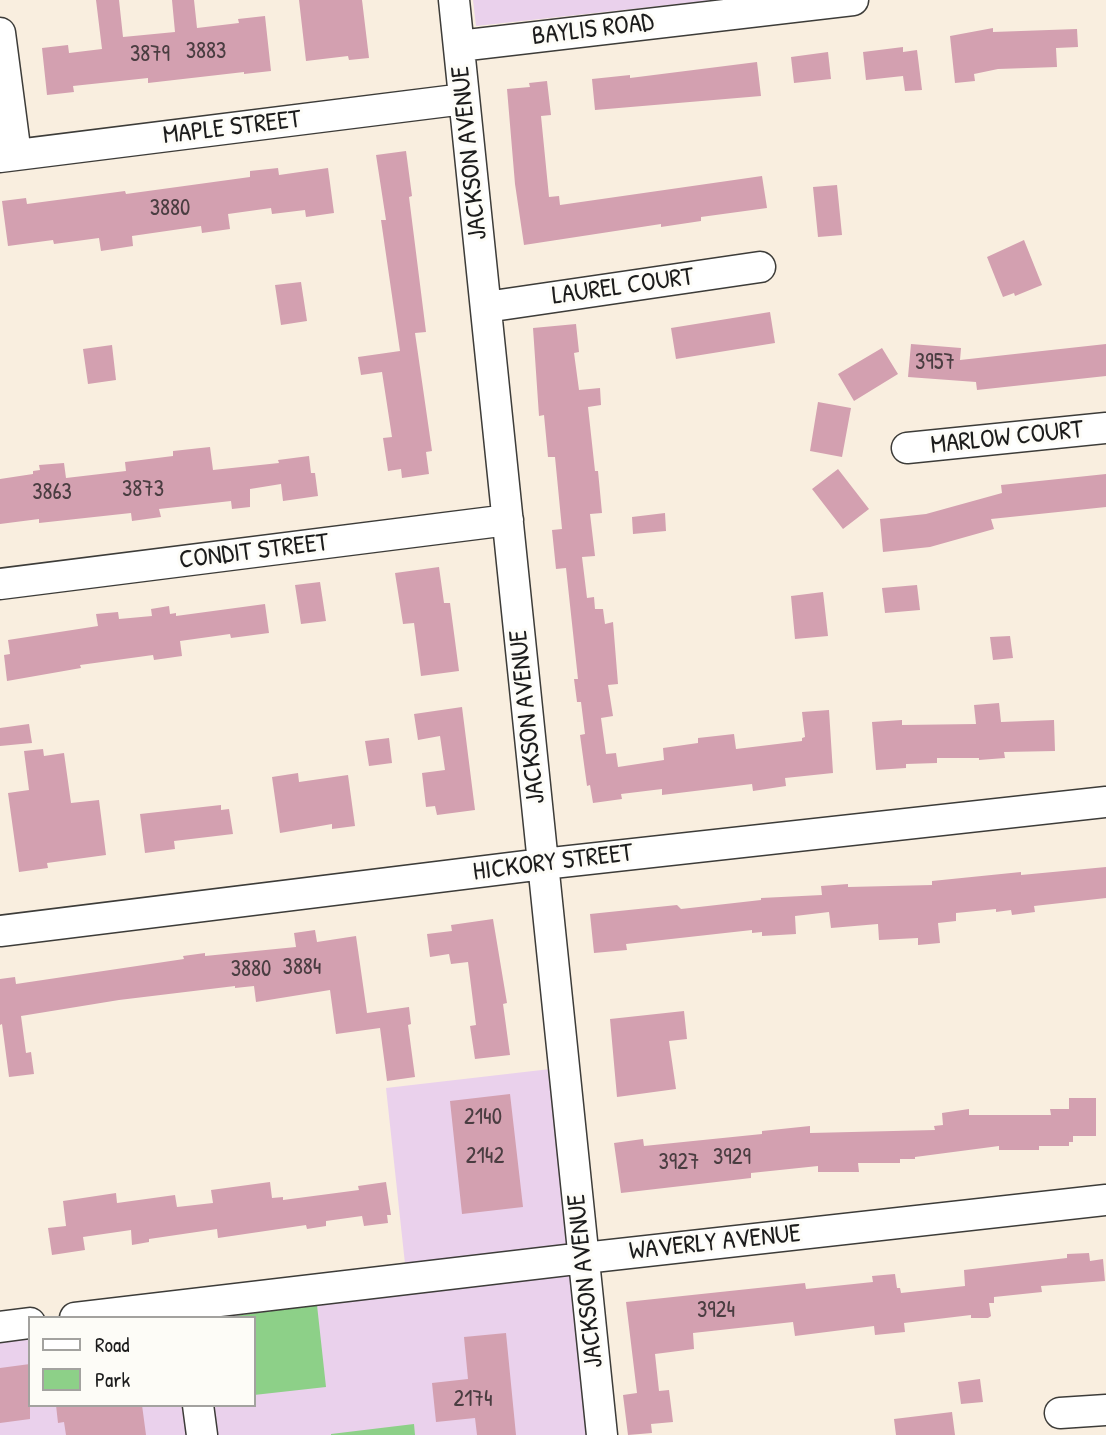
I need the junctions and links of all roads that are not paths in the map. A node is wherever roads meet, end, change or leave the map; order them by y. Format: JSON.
{"nodes":[{"id":1,"x":454,"y":0,"type":"edge"},
{"id":2,"x":853,"y":0,"type":"edge"},
{"id":3,"x":0,"y":33,"type":"edge"},
{"id":4,"x":459,"y":46,"type":"junction"},
{"id":5,"x":464,"y":99,"type":"junction"},
{"id":6,"x":8,"y":156,"type":"edge"},
{"id":7,"x":760,"y":267,"type":"dead end"},
{"id":8,"x":486,"y":307,"type":"junction"},
{"id":9,"x":1106,"y":428,"type":"edge"},
{"id":10,"x":907,"y":448,"type":"dead end"},
{"id":11,"x":508,"y":520,"type":"junction"},
{"id":12,"x":0,"y":584,"type":"edge"},
{"id":13,"x":1106,"y":802,"type":"edge"},
{"id":14,"x":543,"y":863,"type":"junction"},
{"id":15,"x":0,"y":931,"type":"edge"},
{"id":16,"x":1106,"y":1200,"type":"edge"},
{"id":17,"x":584,"y":1258,"type":"junction"},
{"id":18,"x":187,"y":1311,"type":"edge"},
{"id":19,"x":107,"y":1316,"type":"edge"},
{"id":20,"x":28,"y":1323,"type":"edge"},
{"id":21,"x":0,"y":1327,"type":"edge"},
{"id":22,"x":198,"y":1407,"type":"edge"},
{"id":23,"x":1106,"y":1410,"type":"edge"},
{"id":24,"x":1060,"y":1413,"type":"dead end"},
{"id":25,"x":202,"y":1435,"type":"edge"},
{"id":26,"x":602,"y":1435,"type":"edge"}],
"edges":[{"from":1,"to":4,"type":"street","name":"JACKSON AVENUE"},
{"from":2,"to":4,"type":"street","name":"BAYLIS ROAD"},
{"from":3,"to":6,"type":"street"},
{"from":4,"to":5,"type":"street","name":"JACKSON AVENUE"},
{"from":5,"to":6,"type":"street","name":"MAPLE STREET"},
{"from":5,"to":8,"type":"street","name":"JACKSON AVENUE"},
{"from":7,"to":8,"type":"street","name":"LAUREL COURT"},
{"from":8,"to":11,"type":"street","name":"JACKSON AVENUE"},
{"from":9,"to":10,"type":"street","name":"MARLOW COURT"},
{"from":11,"to":12,"type":"street","name":"CONDIT STREET"},
{"from":11,"to":14,"type":"street","name":"JACKSON AVENUE"},
{"from":13,"to":14,"type":"street","name":"HICKORY STREET"},
{"from":14,"to":15,"type":"street","name":"HICKORY STREET"},
{"from":14,"to":17,"type":"street","name":"JACKSON AVENUE"},
{"from":16,"to":17,"type":"street","name":"WAVERLY AVENUE"},
{"from":17,"to":18,"type":"street","name":"WAVERLY AVENUE"},
{"from":17,"to":26,"type":"street","name":"JACKSON AVENUE"},
{"from":18,"to":19,"type":"street","name":"WAVERLY AVENUE"},
{"from":20,"to":21,"type":"street"},
{"from":22,"to":25,"type":"street"},
{"from":23,"to":24,"type":"street"}]}
